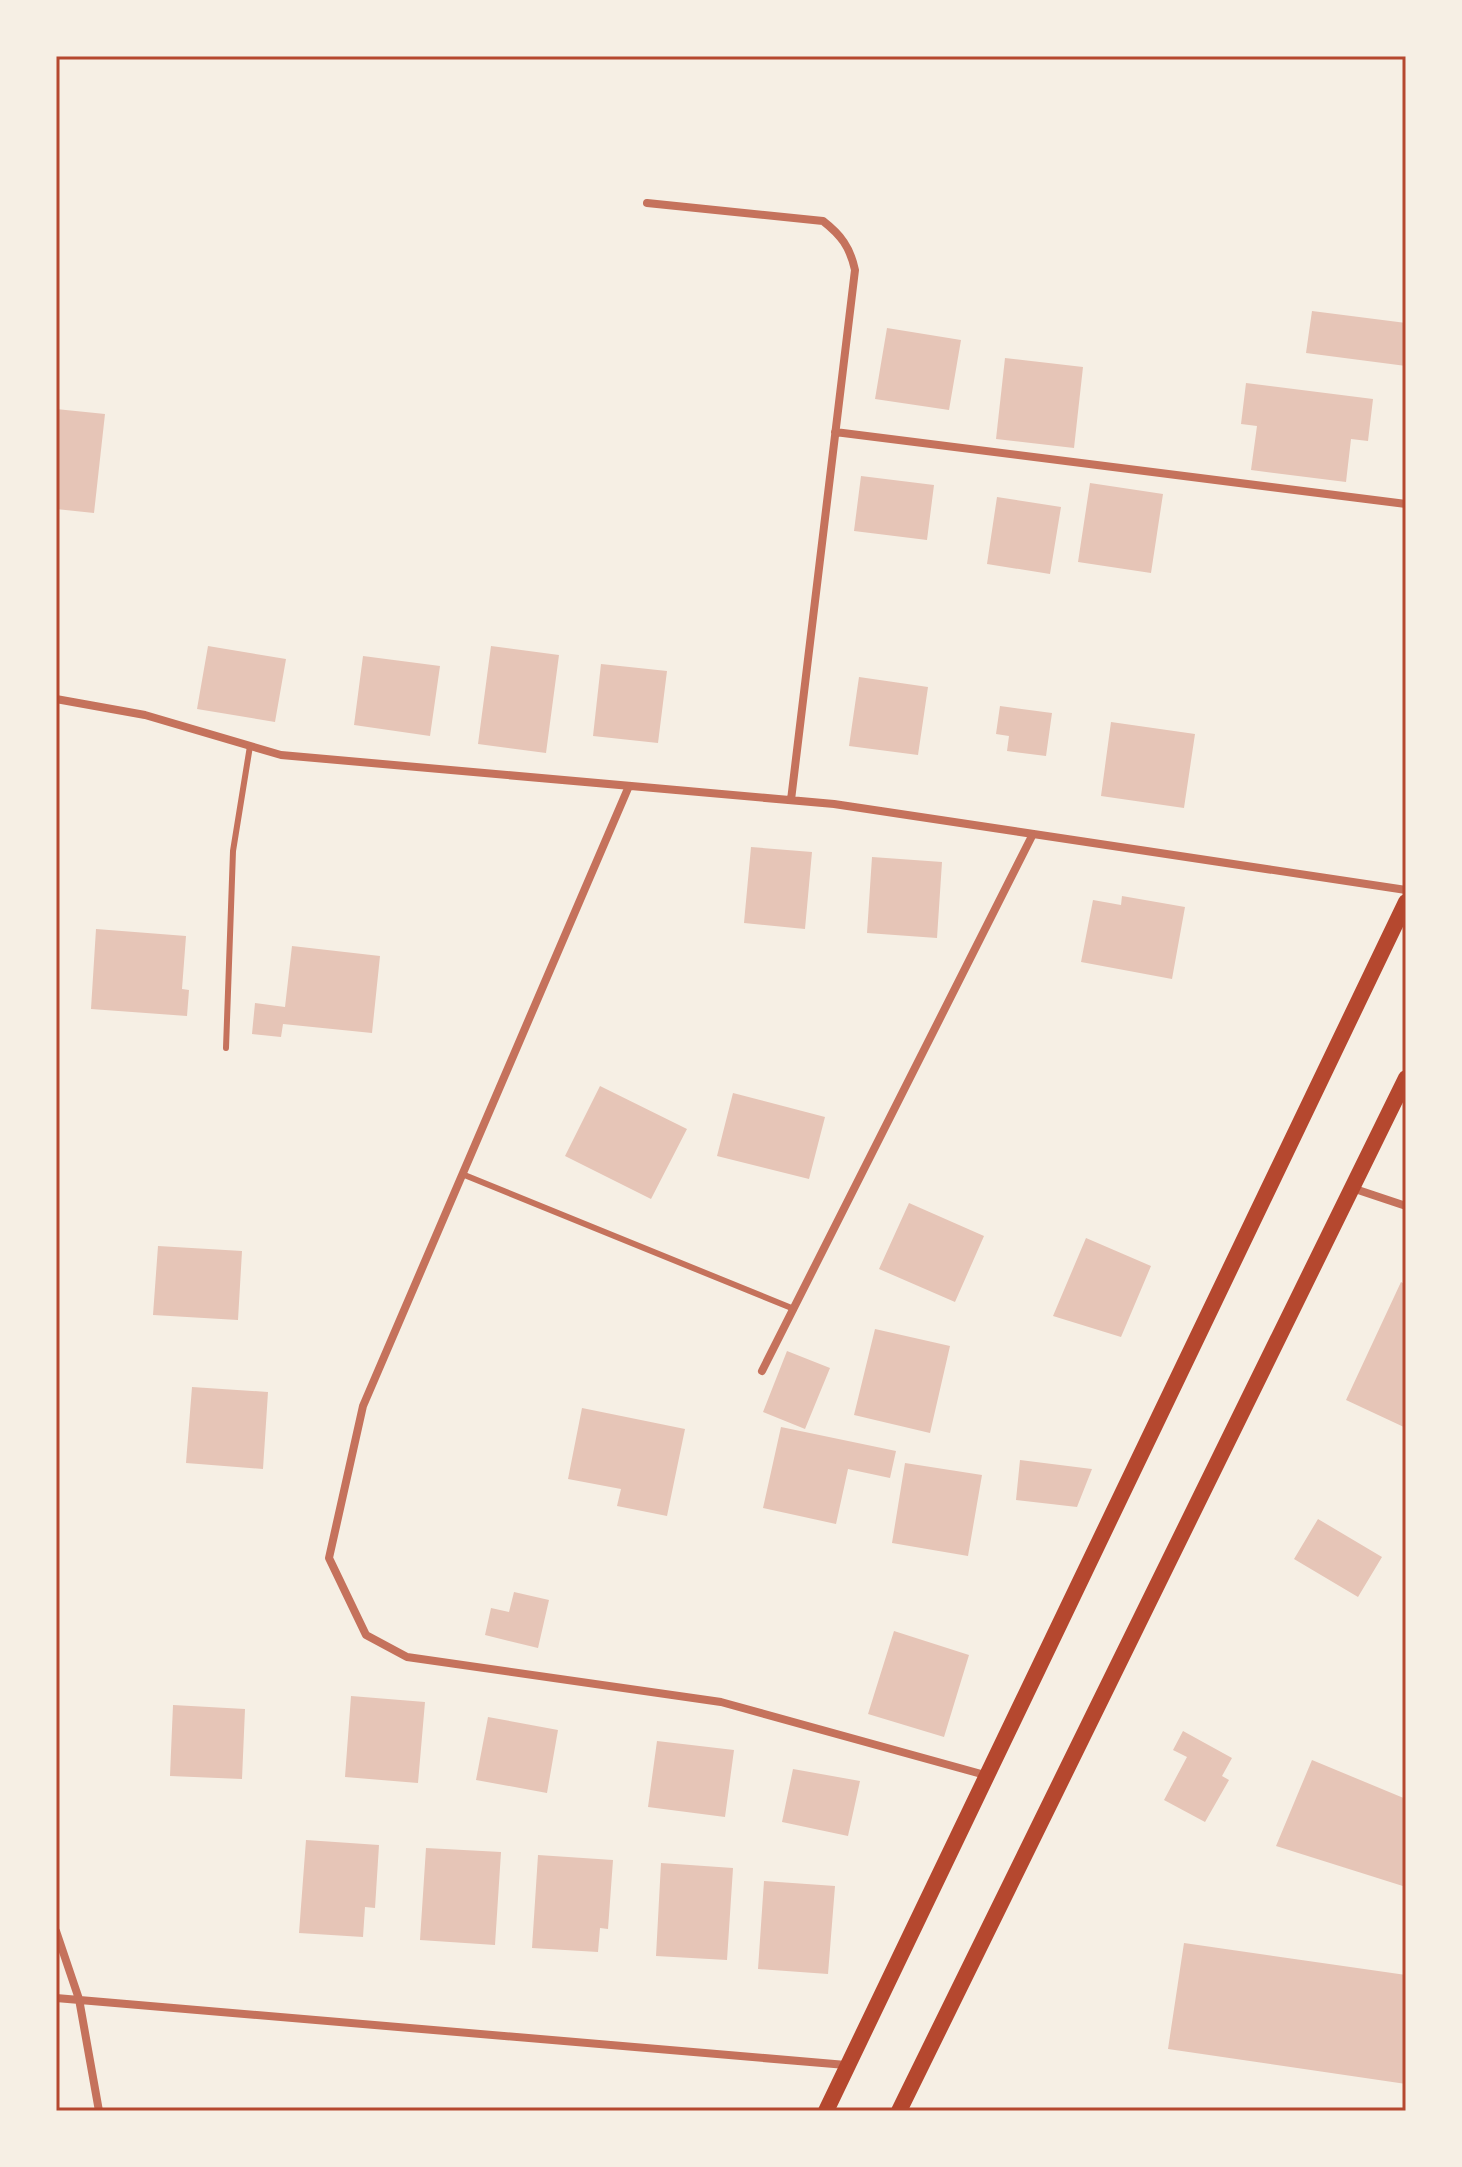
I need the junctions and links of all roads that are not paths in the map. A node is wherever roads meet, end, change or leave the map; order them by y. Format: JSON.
{"nodes":[{"id":1,"x":647,"y":203,"type":"dead end"},
{"id":2,"x":835,"y":432,"type":"junction"},
{"id":3,"x":1406,"y":504,"type":"edge"},
{"id":4,"x":56,"y":699,"type":"edge"},
{"id":5,"x":250,"y":746,"type":"junction"},
{"id":6,"x":629,"y":786,"type":"junction"},
{"id":7,"x":791,"y":800,"type":"junction"},
{"id":8,"x":1033,"y":834,"type":"junction"},
{"id":9,"x":1406,"y":890,"type":"edge"},
{"id":10,"x":1406,"y":902,"type":"edge"},
{"id":11,"x":226,"y":1048,"type":"dead end"},
{"id":12,"x":1406,"y":1078,"type":"edge"},
{"id":13,"x":462,"y":1174,"type":"junction"},
{"id":14,"x":1352,"y":1188,"type":"junction"},
{"id":15,"x":1406,"y":1206,"type":"edge"},
{"id":16,"x":794,"y":1309,"type":"junction"},
{"id":17,"x":762,"y":1371,"type":"dead end"},
{"id":18,"x":985,"y":1775,"type":"junction"},
{"id":19,"x":56,"y":1931,"type":"edge"},
{"id":20,"x":56,"y":1998,"type":"edge"},
{"id":21,"x":79,"y":1999,"type":"junction"},
{"id":22,"x":846,"y":2065,"type":"junction"},
{"id":23,"x":99,"y":2111,"type":"edge"},
{"id":24,"x":826,"y":2111,"type":"edge"},
{"id":25,"x":899,"y":2111,"type":"edge"}],
"edges":[{"from":1,"to":2,"type":"street"},
{"from":2,"to":3,"type":"street"},
{"from":2,"to":7,"type":"street"},
{"from":4,"to":5,"type":"street"},
{"from":5,"to":6,"type":"street"},
{"from":5,"to":11,"type":"lane"},
{"from":6,"to":7,"type":"street"},
{"from":6,"to":13,"type":"street"},
{"from":7,"to":8,"type":"street"},
{"from":8,"to":9,"type":"street"},
{"from":8,"to":16,"type":"street"},
{"from":10,"to":18,"type":"main road"},
{"from":12,"to":14,"type":"main road"},
{"from":13,"to":16,"type":"lane"},
{"from":13,"to":18,"type":"street"},
{"from":14,"to":15,"type":"street"},
{"from":14,"to":25,"type":"main road"},
{"from":16,"to":17,"type":"street"},
{"from":18,"to":22,"type":"main road"},
{"from":19,"to":21,"type":"street"},
{"from":20,"to":21,"type":"street"},
{"from":21,"to":22,"type":"street"},
{"from":21,"to":23,"type":"street"},
{"from":22,"to":24,"type":"main road"}]}
